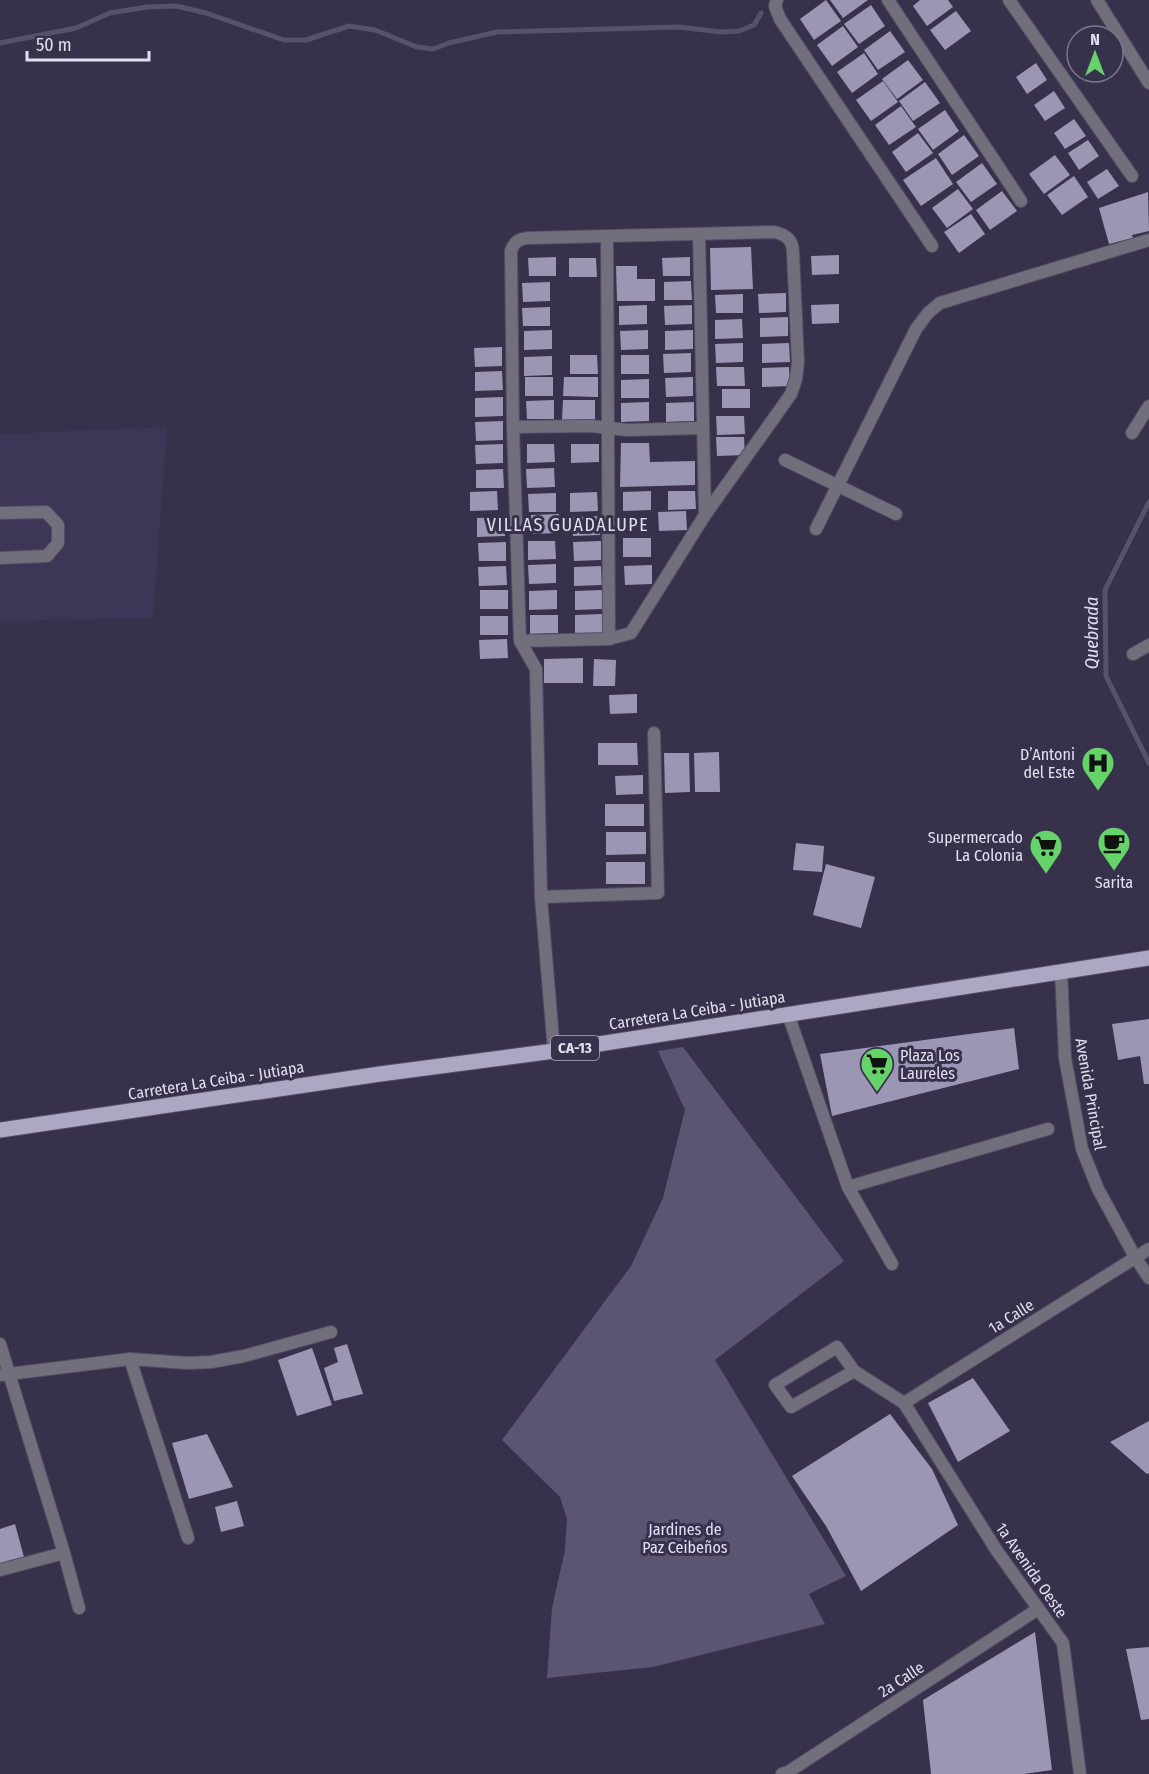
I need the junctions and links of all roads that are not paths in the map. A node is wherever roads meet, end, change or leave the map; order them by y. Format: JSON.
{"nodes":[{"id":1,"x":777,"y":0,"type":"edge"},
{"id":2,"x":888,"y":0,"type":"edge"},
{"id":3,"x":1009,"y":0,"type":"edge"},
{"id":4,"x":1097,"y":0,"type":"edge"},
{"id":5,"x":1149,"y":83,"type":"edge"},
{"id":6,"x":1132,"y":176,"type":"dead end"},
{"id":7,"x":1021,"y":201,"type":"dead end"},
{"id":8,"x":699,"y":234,"type":"junction"},
{"id":9,"x":607,"y":237,"type":"junction"},
{"id":10,"x":1149,"y":240,"type":"edge"},
{"id":11,"x":932,"y":246,"type":"dead end"},
{"id":12,"x":1149,"y":406,"type":"edge"},
{"id":13,"x":513,"y":427,"type":"junction"},
{"id":14,"x":609,"y":428,"type":"junction"},
{"id":15,"x":702,"y":428,"type":"junction"},
{"id":16,"x":1132,"y":432,"type":"dead end"},
{"id":17,"x":785,"y":459,"type":"dead end"},
{"id":18,"x":838,"y":486,"type":"junction"},
{"id":19,"x":0,"y":513,"type":"edge"},
{"id":20,"x":896,"y":514,"type":"dead end"},
{"id":21,"x":705,"y":515,"type":"junction"},
{"id":22,"x":816,"y":530,"type":"dead end"},
{"id":23,"x":0,"y":558,"type":"edge"},
{"id":24,"x":609,"y":639,"type":"junction"},
{"id":25,"x":520,"y":641,"type":"junction"},
{"id":26,"x":1149,"y":645,"type":"edge"},
{"id":27,"x":1133,"y":654,"type":"dead end"},
{"id":28,"x":654,"y":733,"type":"dead end"},
{"id":29,"x":541,"y":897,"type":"junction"},
{"id":30,"x":1149,"y":958,"type":"edge"},
{"id":31,"x":1061,"y":972,"type":"junction"},
{"id":32,"x":788,"y":1014,"type":"junction"},
{"id":33,"x":554,"y":1051,"type":"junction"},
{"id":34,"x":1048,"y":1129,"type":"dead end"},
{"id":35,"x":0,"y":1130,"type":"edge"},
{"id":36,"x":848,"y":1187,"type":"junction"},
{"id":37,"x":1149,"y":1249,"type":"edge"},
{"id":38,"x":1135,"y":1257,"type":"junction"},
{"id":39,"x":891,"y":1264,"type":"dead end"},
{"id":40,"x":1149,"y":1278,"type":"edge"},
{"id":41,"x":331,"y":1332,"type":"dead end"},
{"id":42,"x":0,"y":1344,"type":"edge"},
{"id":43,"x":130,"y":1359,"type":"junction"},
{"id":44,"x":854,"y":1371,"type":"junction"},
{"id":45,"x":4,"y":1374,"type":"edge"},
{"id":46,"x":904,"y":1403,"type":"junction"},
{"id":47,"x":188,"y":1538,"type":"dead end"},
{"id":48,"x":64,"y":1553,"type":"junction"},
{"id":49,"x":0,"y":1570,"type":"edge"},
{"id":50,"x":79,"y":1608,"type":"dead end"},
{"id":51,"x":1038,"y":1609,"type":"junction"},
{"id":52,"x":786,"y":1773,"type":"edge"},
{"id":53,"x":1080,"y":1774,"type":"edge"}],
"edges":[{"from":1,"to":11,"type":"street"},
{"from":2,"to":7,"type":"street"},
{"from":3,"to":6,"type":"street"},
{"from":4,"to":5,"type":"street"},
{"from":8,"to":9,"type":"street"},
{"from":8,"to":15,"type":"street"},
{"from":8,"to":21,"type":"street"},
{"from":9,"to":13,"type":"street"},
{"from":9,"to":14,"type":"street"},
{"from":10,"to":18,"type":"street"},
{"from":12,"to":16,"type":"street"},
{"from":13,"to":14,"type":"street"},
{"from":13,"to":25,"type":"street"},
{"from":14,"to":15,"type":"street"},
{"from":14,"to":24,"type":"street"},
{"from":15,"to":21,"type":"street"},
{"from":17,"to":18,"type":"street"},
{"from":18,"to":20,"type":"street"},
{"from":18,"to":22,"type":"street"},
{"from":19,"to":23,"type":"street"},
{"from":21,"to":24,"type":"street"},
{"from":24,"to":25,"type":"street"},
{"from":25,"to":29,"type":"street"},
{"from":26,"to":27,"type":"street"},
{"from":28,"to":29,"type":"street"},
{"from":29,"to":33,"type":"street"},
{"from":30,"to":31,"type":"main road","name":"Carretera La Ceiba - Jutiapa","number":"CA-13"},
{"from":31,"to":32,"type":"main road","name":"Carretera La Ceiba - Jutiapa","number":"CA-13"},
{"from":31,"to":38,"type":"street","name":"Avenida Principal"},
{"from":32,"to":33,"type":"main road","name":"Carretera La Ceiba - Jutiapa","number":"CA-13"},
{"from":32,"to":36,"type":"street"},
{"from":33,"to":35,"type":"main road","name":"Carretera La Ceiba - Jutiapa","number":"CA-13"},
{"from":34,"to":36,"type":"street"},
{"from":36,"to":39,"type":"street"},
{"from":37,"to":38,"type":"street","name":"1a Calle"},
{"from":38,"to":40,"type":"street","name":"Avenida Principal"},
{"from":38,"to":46,"type":"street","name":"1a Calle"},
{"from":41,"to":43,"type":"street"},
{"from":42,"to":45,"type":"street"},
{"from":43,"to":45,"type":"street"},
{"from":43,"to":47,"type":"street"},
{"from":44,"to":44,"type":"street"},
{"from":44,"to":46,"type":"street"},
{"from":45,"to":48,"type":"street"},
{"from":46,"to":51,"type":"street","name":"1a Avenida Oeste"},
{"from":48,"to":49,"type":"street"},
{"from":48,"to":50,"type":"street"},
{"from":51,"to":52,"type":"street","name":"2a Calle"},
{"from":51,"to":53,"type":"street","name":"1a Avenida Oeste"}]}
